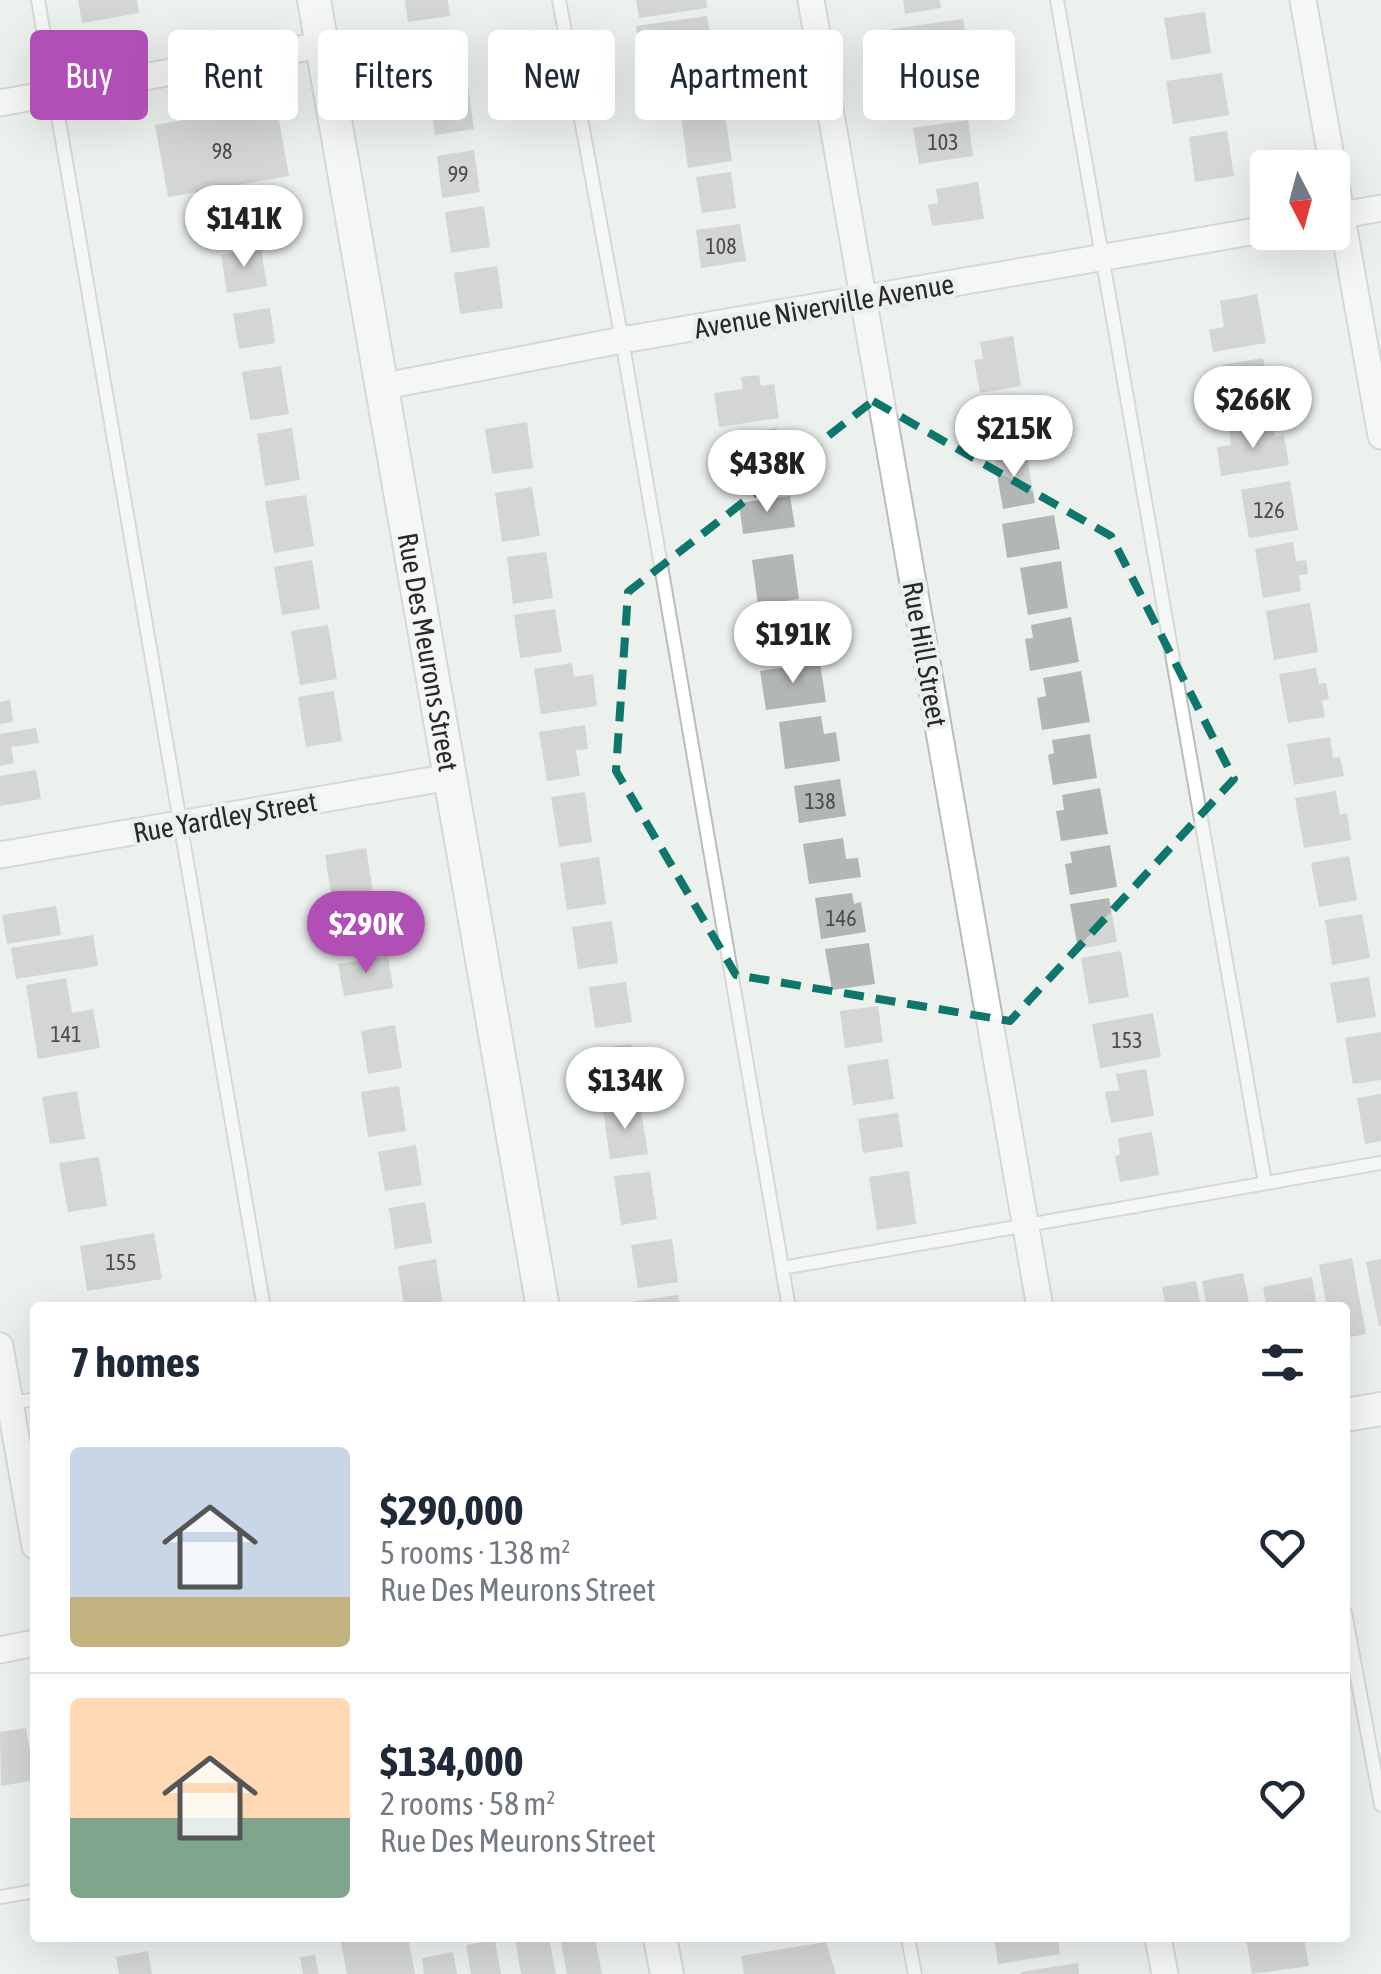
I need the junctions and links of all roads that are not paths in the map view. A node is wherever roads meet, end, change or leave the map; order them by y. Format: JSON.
{"nodes":[{"id":1,"x":38,"y":0,"type":"edge"},
{"id":2,"x":314,"y":0,"type":"edge"},
{"id":3,"x":559,"y":0,"type":"edge"},
{"id":4,"x":810,"y":0,"type":"edge"},
{"id":5,"x":1057,"y":0,"type":"edge"},
{"id":6,"x":1303,"y":0,"type":"edge"},
{"id":7,"x":43,"y":30,"type":"edge"},
{"id":8,"x":319,"y":30,"type":"edge"},
{"id":9,"x":318,"y":46,"type":"edge"},
{"id":10,"x":148,"y":77,"type":"edge"},
{"id":11,"x":30,"y":98,"type":"edge"},
{"id":12,"x":0,"y":104,"type":"edge"},
{"id":13,"x":59,"y":120,"type":"edge"},
{"id":14,"x":335,"y":120,"type":"edge"},
{"id":15,"x":1327,"y":150,"type":"edge"},
{"id":16,"x":1381,"y":208,"type":"edge"},
{"id":17,"x":1350,"y":214,"type":"edge"},
{"id":18,"x":1250,"y":232,"type":"edge"},
{"id":19,"x":1344,"y":250,"type":"edge"},
{"id":20,"x":1102,"y":258,"type":"junction"},
{"id":21,"x":863,"y":299,"type":"junction"},
{"id":22,"x":622,"y":340,"type":"junction"},
{"id":23,"x":380,"y":386,"type":"junction"},
{"id":24,"x":1381,"y":436,"type":"edge"},
{"id":25,"x":450,"y":777,"type":"junction"},
{"id":26,"x":183,"y":825,"type":"junction"},
{"id":27,"x":0,"y":856,"type":"edge"},
{"id":28,"x":1381,"y":1163,"type":"edge"},
{"id":29,"x":1266,"y":1183,"type":"junction"},
{"id":30,"x":1025,"y":1223,"type":"junction"},
{"id":31,"x":782,"y":1268,"type":"junction"},
{"id":32,"x":263,"y":1302,"type":"edge"},
{"id":33,"x":542,"y":1302,"type":"edge"},
{"id":34,"x":788,"y":1302,"type":"edge"},
{"id":35,"x":1039,"y":1302,"type":"edge"},
{"id":36,"x":0,"y":1346,"type":"edge"},
{"id":37,"x":15,"y":1403,"type":"edge"},
{"id":38,"x":1381,"y":1409,"type":"edge"},
{"id":39,"x":1350,"y":1414,"type":"edge"},
{"id":40,"x":30,"y":1510,"type":"edge"},
{"id":41,"x":1350,"y":1640,"type":"edge"},
{"id":42,"x":30,"y":1644,"type":"edge"},
{"id":43,"x":0,"y":1650,"type":"edge"},
{"id":44,"x":1381,"y":1804,"type":"edge"},
{"id":45,"x":30,"y":1892,"type":"edge"},
{"id":46,"x":0,"y":1897,"type":"edge"},
{"id":47,"x":661,"y":1942,"type":"edge"},
{"id":48,"x":909,"y":1942,"type":"edge"},
{"id":49,"x":1159,"y":1942,"type":"edge"},
{"id":50,"x":667,"y":1974,"type":"edge"},
{"id":51,"x":915,"y":1974,"type":"edge"},
{"id":52,"x":1165,"y":1974,"type":"edge"}],
"edges":[{"from":1,"to":7,"type":"lane"},
{"from":2,"to":8,"type":"street","name":"Rue Des Meurons Street"},
{"from":3,"to":22,"type":"lane"},
{"from":4,"to":21,"type":"street","name":"Rue Hill Street"},
{"from":5,"to":20,"type":"lane"},
{"from":6,"to":15,"type":"street"},
{"from":9,"to":10,"type":"street"},
{"from":11,"to":12,"type":"street"},
{"from":13,"to":26,"type":"lane"},
{"from":14,"to":23,"type":"street","name":"Rue Des Meurons Street"},
{"from":16,"to":17,"type":"street"},
{"from":18,"to":20,"type":"street","name":"Avenue Niverville Avenue"},
{"from":19,"to":24,"type":"street"},
{"from":20,"to":21,"type":"street","name":"Avenue Niverville Avenue"},
{"from":20,"to":29,"type":"lane"},
{"from":21,"to":22,"type":"street","name":"Avenue Niverville Avenue"},
{"from":21,"to":30,"type":"street","name":"Rue Hill Street"},
{"from":22,"to":23,"type":"street","name":"Avenue Niverville Avenue"},
{"from":22,"to":31,"type":"lane"},
{"from":23,"to":25,"type":"street","name":"Rue Des Meurons Street"},
{"from":25,"to":26,"type":"street","name":"Rue Yardley Street"},
{"from":25,"to":33,"type":"street","name":"Rue Des Meurons Street"},
{"from":26,"to":27,"type":"street","name":"Rue Yardley Street"},
{"from":26,"to":32,"type":"lane"},
{"from":28,"to":29,"type":"lane"},
{"from":29,"to":30,"type":"lane"},
{"from":30,"to":31,"type":"lane"},
{"from":30,"to":35,"type":"street","name":"Rue Hill Street"},
{"from":31,"to":34,"type":"lane"},
{"from":36,"to":37,"type":"street"},
{"from":37,"to":40,"type":"street"},
{"from":38,"to":39,"type":"street"},
{"from":41,"to":44,"type":"lane"},
{"from":42,"to":43,"type":"street"},
{"from":45,"to":46,"type":"lane"},
{"from":47,"to":50,"type":"street"},
{"from":48,"to":51,"type":"lane"},
{"from":49,"to":52,"type":"street"}]}
